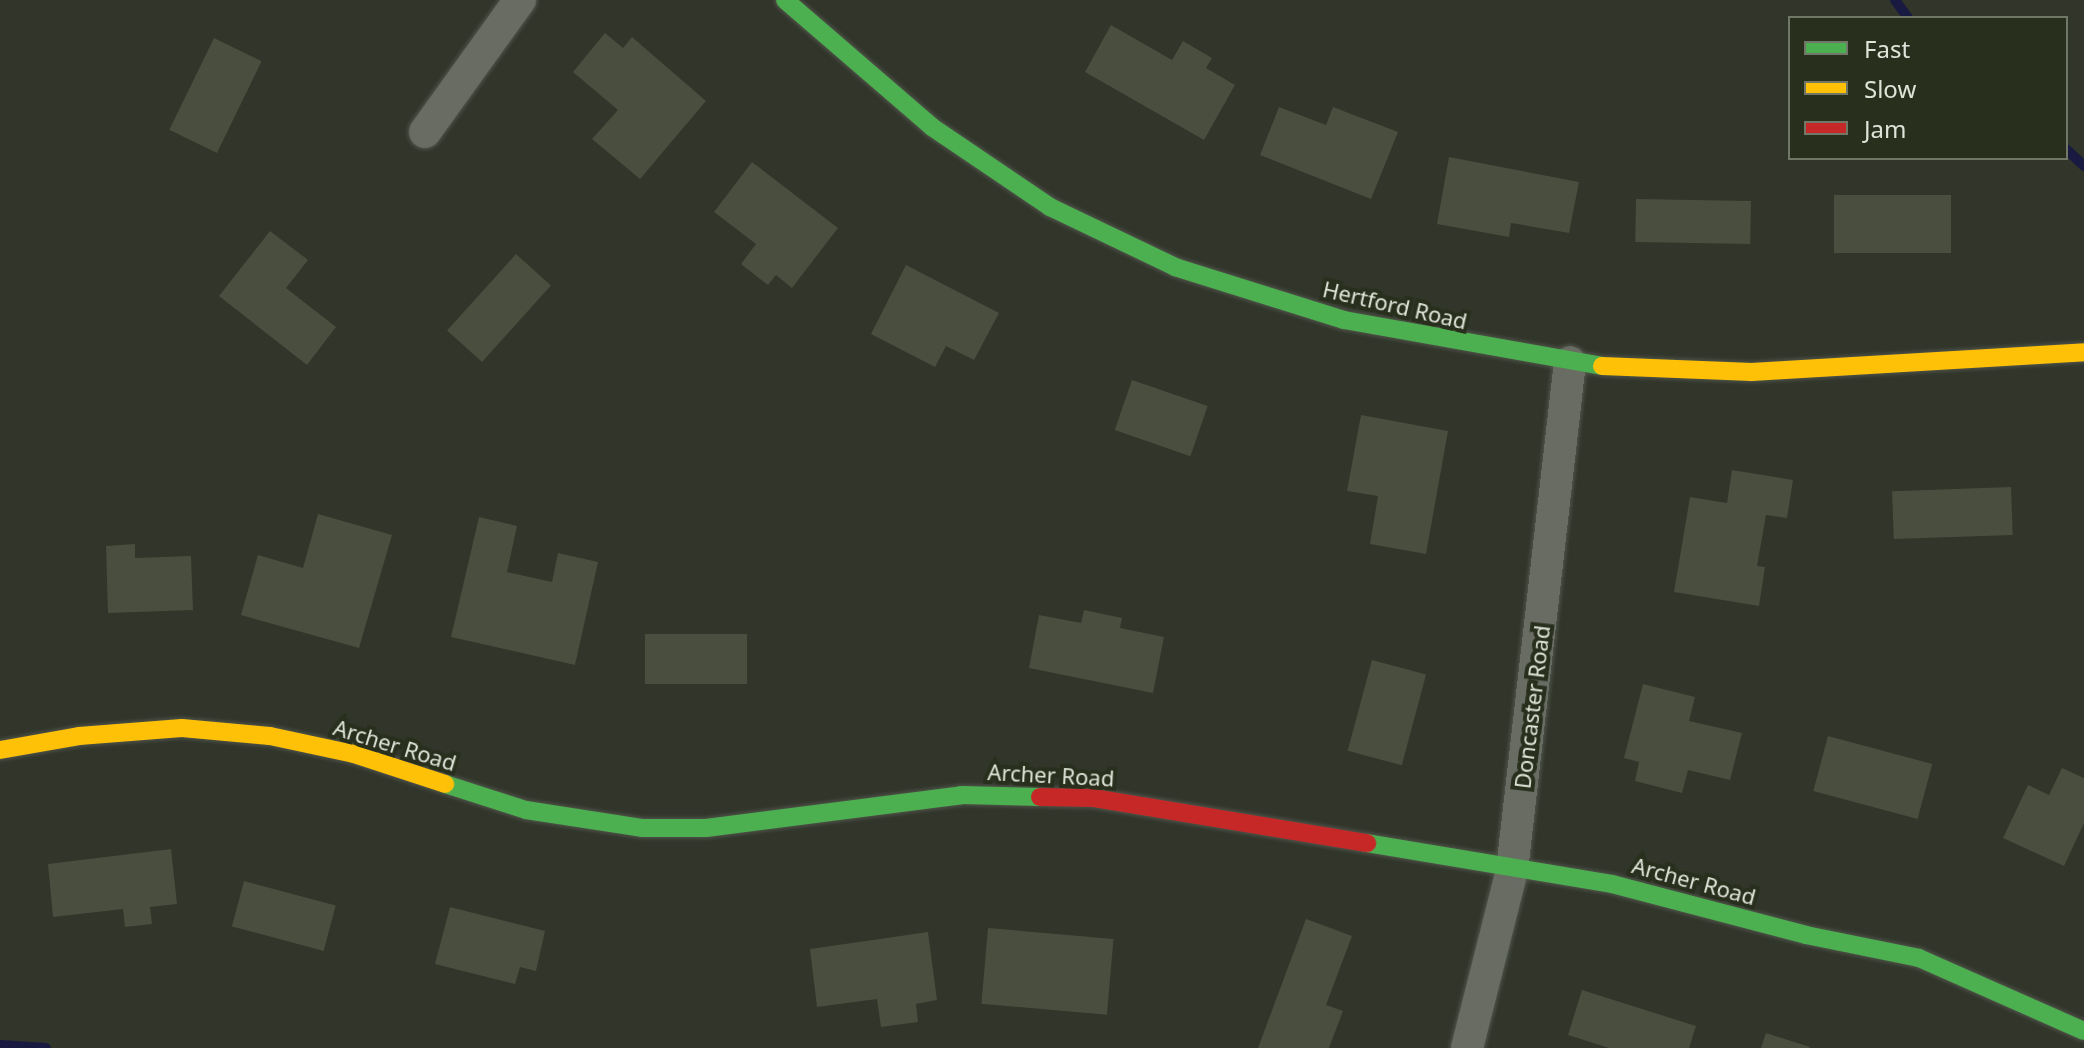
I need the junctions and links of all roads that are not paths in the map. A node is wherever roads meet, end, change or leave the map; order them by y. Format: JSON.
{"nodes":[{"id":1,"x":520,"y":0,"type":"edge"},
{"id":2,"x":785,"y":0,"type":"edge"},
{"id":3,"x":425,"y":132,"type":"dead end"},
{"id":4,"x":2084,"y":352,"type":"edge"},
{"id":5,"x":1570,"y":362,"type":"junction"},
{"id":6,"x":0,"y":750,"type":"edge"},
{"id":7,"x":1512,"y":870,"type":"junction"},
{"id":8,"x":2084,"y":1031,"type":"edge"},
{"id":9,"x":1467,"y":1048,"type":"edge"}],
"edges":[{"from":1,"to":3,"type":"street"},
{"from":2,"to":5,"type":"street","name":"Hertford Road"},
{"from":4,"to":5,"type":"street","name":"Hertford Road"},
{"from":5,"to":7,"type":"street","name":"Doncaster Road"},
{"from":6,"to":7,"type":"street","name":"Archer Road"},
{"from":7,"to":8,"type":"street","name":"Archer Road"},
{"from":7,"to":9,"type":"street","name":"Doncaster Road"}]}
